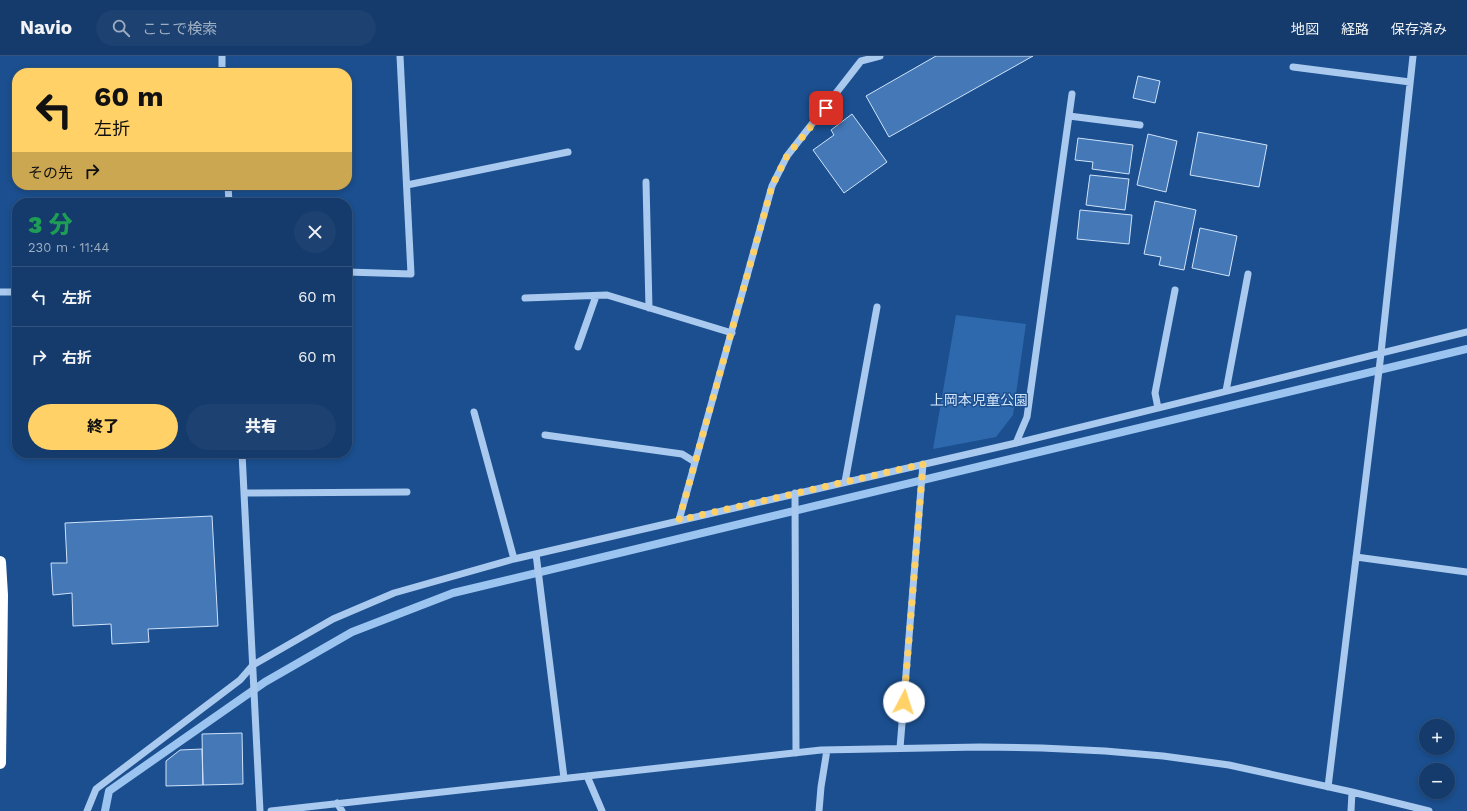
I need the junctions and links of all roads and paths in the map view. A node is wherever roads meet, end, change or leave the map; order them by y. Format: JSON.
{"nodes":[{"id":1,"x":222,"y":56,"type":"edge"},
{"id":2,"x":400,"y":56,"type":"edge"},
{"id":3,"x":880,"y":56,"type":"edge"},
{"id":4,"x":1413,"y":56,"type":"edge"},
{"id":5,"x":1292,"y":67,"type":"dead end"},
{"id":6,"x":222,"y":68,"type":"edge"},
{"id":7,"x":1410,"y":82,"type":"junction"},
{"id":8,"x":1072,"y":94,"type":"dead end"},
{"id":9,"x":1069,"y":116,"type":"junction"},
{"id":10,"x":1140,"y":124,"type":"dead end"},
{"id":11,"x":568,"y":152,"type":"dead end"},
{"id":12,"x":646,"y":182,"type":"dead end"},
{"id":13,"x":407,"y":185,"type":"junction"},
{"id":14,"x":352,"y":272,"type":"edge"},
{"id":15,"x":1248,"y":274,"type":"dead end"},
{"id":16,"x":1175,"y":290,"type":"dead end"},
{"id":17,"x":0,"y":292,"type":"edge"},
{"id":18,"x":12,"y":292,"type":"edge"},
{"id":19,"x":596,"y":296,"type":"junction"},
{"id":20,"x":525,"y":298,"type":"dead end"},
{"id":21,"x":877,"y":307,"type":"dead end"},
{"id":22,"x":649,"y":308,"type":"junction"},
{"id":23,"x":1467,"y":332,"type":"edge"},
{"id":24,"x":732,"y":333,"type":"junction"},
{"id":25,"x":578,"y":347,"type":"dead end"},
{"id":26,"x":1380,"y":352,"type":"junction"},
{"id":27,"x":1226,"y":391,"type":"junction"},
{"id":28,"x":1158,"y":408,"type":"junction"},
{"id":29,"x":474,"y":412,"type":"dead end"},
{"id":30,"x":545,"y":435,"type":"dead end"},
{"id":31,"x":1016,"y":443,"type":"junction"},
{"id":32,"x":242,"y":458,"type":"edge"},
{"id":33,"x":695,"y":462,"type":"junction"},
{"id":34,"x":923,"y":467,"type":"junction"},
{"id":35,"x":845,"y":482,"type":"junction"},
{"id":36,"x":407,"y":492,"type":"dead end"},
{"id":37,"x":244,"y":493,"type":"junction"},
{"id":38,"x":795,"y":497,"type":"junction"},
{"id":39,"x":679,"y":520,"type":"junction"},
{"id":40,"x":536,"y":557,"type":"junction"},
{"id":41,"x":1356,"y":557,"type":"junction"},
{"id":42,"x":514,"y":559,"type":"junction"},
{"id":43,"x":0,"y":562,"type":"edge"},
{"id":44,"x":1467,"y":572,"type":"edge"},
{"id":45,"x":253,"y":665,"type":"junction"},
{"id":46,"x":900,"y":748,"type":"junction"},
{"id":47,"x":828,"y":750,"type":"junction"},
{"id":48,"x":796,"y":753,"type":"junction"},
{"id":49,"x":0,"y":763,"type":"edge"},
{"id":50,"x":587,"y":776,"type":"junction"},
{"id":51,"x":564,"y":778,"type":"junction"},
{"id":52,"x":1328,"y":787,"type":"junction"},
{"id":53,"x":1352,"y":792,"type":"junction"},
{"id":54,"x":337,"y":803,"type":"junction"},
{"id":55,"x":87,"y":811,"type":"edge"},
{"id":56,"x":260,"y":811,"type":"edge"},
{"id":57,"x":271,"y":811,"type":"edge"},
{"id":58,"x":342,"y":811,"type":"edge"},
{"id":59,"x":602,"y":811,"type":"edge"},
{"id":60,"x":819,"y":811,"type":"edge"},
{"id":61,"x":1350,"y":811,"type":"edge"},
{"id":62,"x":1429,"y":811,"type":"edge"}],
"edges":[{"from":1,"to":6,"type":"street"},
{"from":2,"to":13,"type":"street"},
{"from":3,"to":24,"type":"street"},
{"from":4,"to":7,"type":"street"},
{"from":5,"to":7,"type":"street"},
{"from":7,"to":26,"type":"street"},
{"from":8,"to":9,"type":"street"},
{"from":9,"to":10,"type":"street"},
{"from":9,"to":31,"type":"street"},
{"from":11,"to":13,"type":"street"},
{"from":12,"to":22,"type":"street"},
{"from":13,"to":14,"type":"street"},
{"from":15,"to":27,"type":"street"},
{"from":16,"to":28,"type":"street"},
{"from":17,"to":18,"type":"street"},
{"from":19,"to":20,"type":"street"},
{"from":19,"to":22,"type":"street"},
{"from":19,"to":25,"type":"street"},
{"from":21,"to":35,"type":"street"},
{"from":22,"to":24,"type":"street"},
{"from":23,"to":26,"type":"street"},
{"from":24,"to":33,"type":"street"},
{"from":26,"to":27,"type":"street"},
{"from":26,"to":41,"type":"street"},
{"from":27,"to":28,"type":"street"},
{"from":28,"to":31,"type":"street"},
{"from":29,"to":42,"type":"street"},
{"from":30,"to":33,"type":"street"},
{"from":31,"to":34,"type":"street"},
{"from":32,"to":37,"type":"street"},
{"from":33,"to":39,"type":"street"},
{"from":34,"to":35,"type":"street"},
{"from":34,"to":46,"type":"street"},
{"from":35,"to":38,"type":"street"},
{"from":36,"to":37,"type":"street"},
{"from":37,"to":45,"type":"street"},
{"from":38,"to":39,"type":"street"},
{"from":38,"to":48,"type":"street"},
{"from":39,"to":40,"type":"street"},
{"from":40,"to":42,"type":"street"},
{"from":40,"to":51,"type":"street"},
{"from":41,"to":44,"type":"street"},
{"from":41,"to":52,"type":"street"},
{"from":42,"to":45,"type":"street"},
{"from":43,"to":49,"type":"highway"},
{"from":45,"to":55,"type":"street"},
{"from":45,"to":56,"type":"street"},
{"from":46,"to":47,"type":"street"},
{"from":46,"to":52,"type":"street"},
{"from":47,"to":48,"type":"street"},
{"from":47,"to":60,"type":"street"},
{"from":48,"to":50,"type":"street"},
{"from":50,"to":51,"type":"street"},
{"from":50,"to":59,"type":"street"},
{"from":51,"to":54,"type":"street"},
{"from":52,"to":53,"type":"street"},
{"from":53,"to":61,"type":"street"},
{"from":53,"to":62,"type":"street"},
{"from":54,"to":57,"type":"street"},
{"from":54,"to":58,"type":"street"}]}
